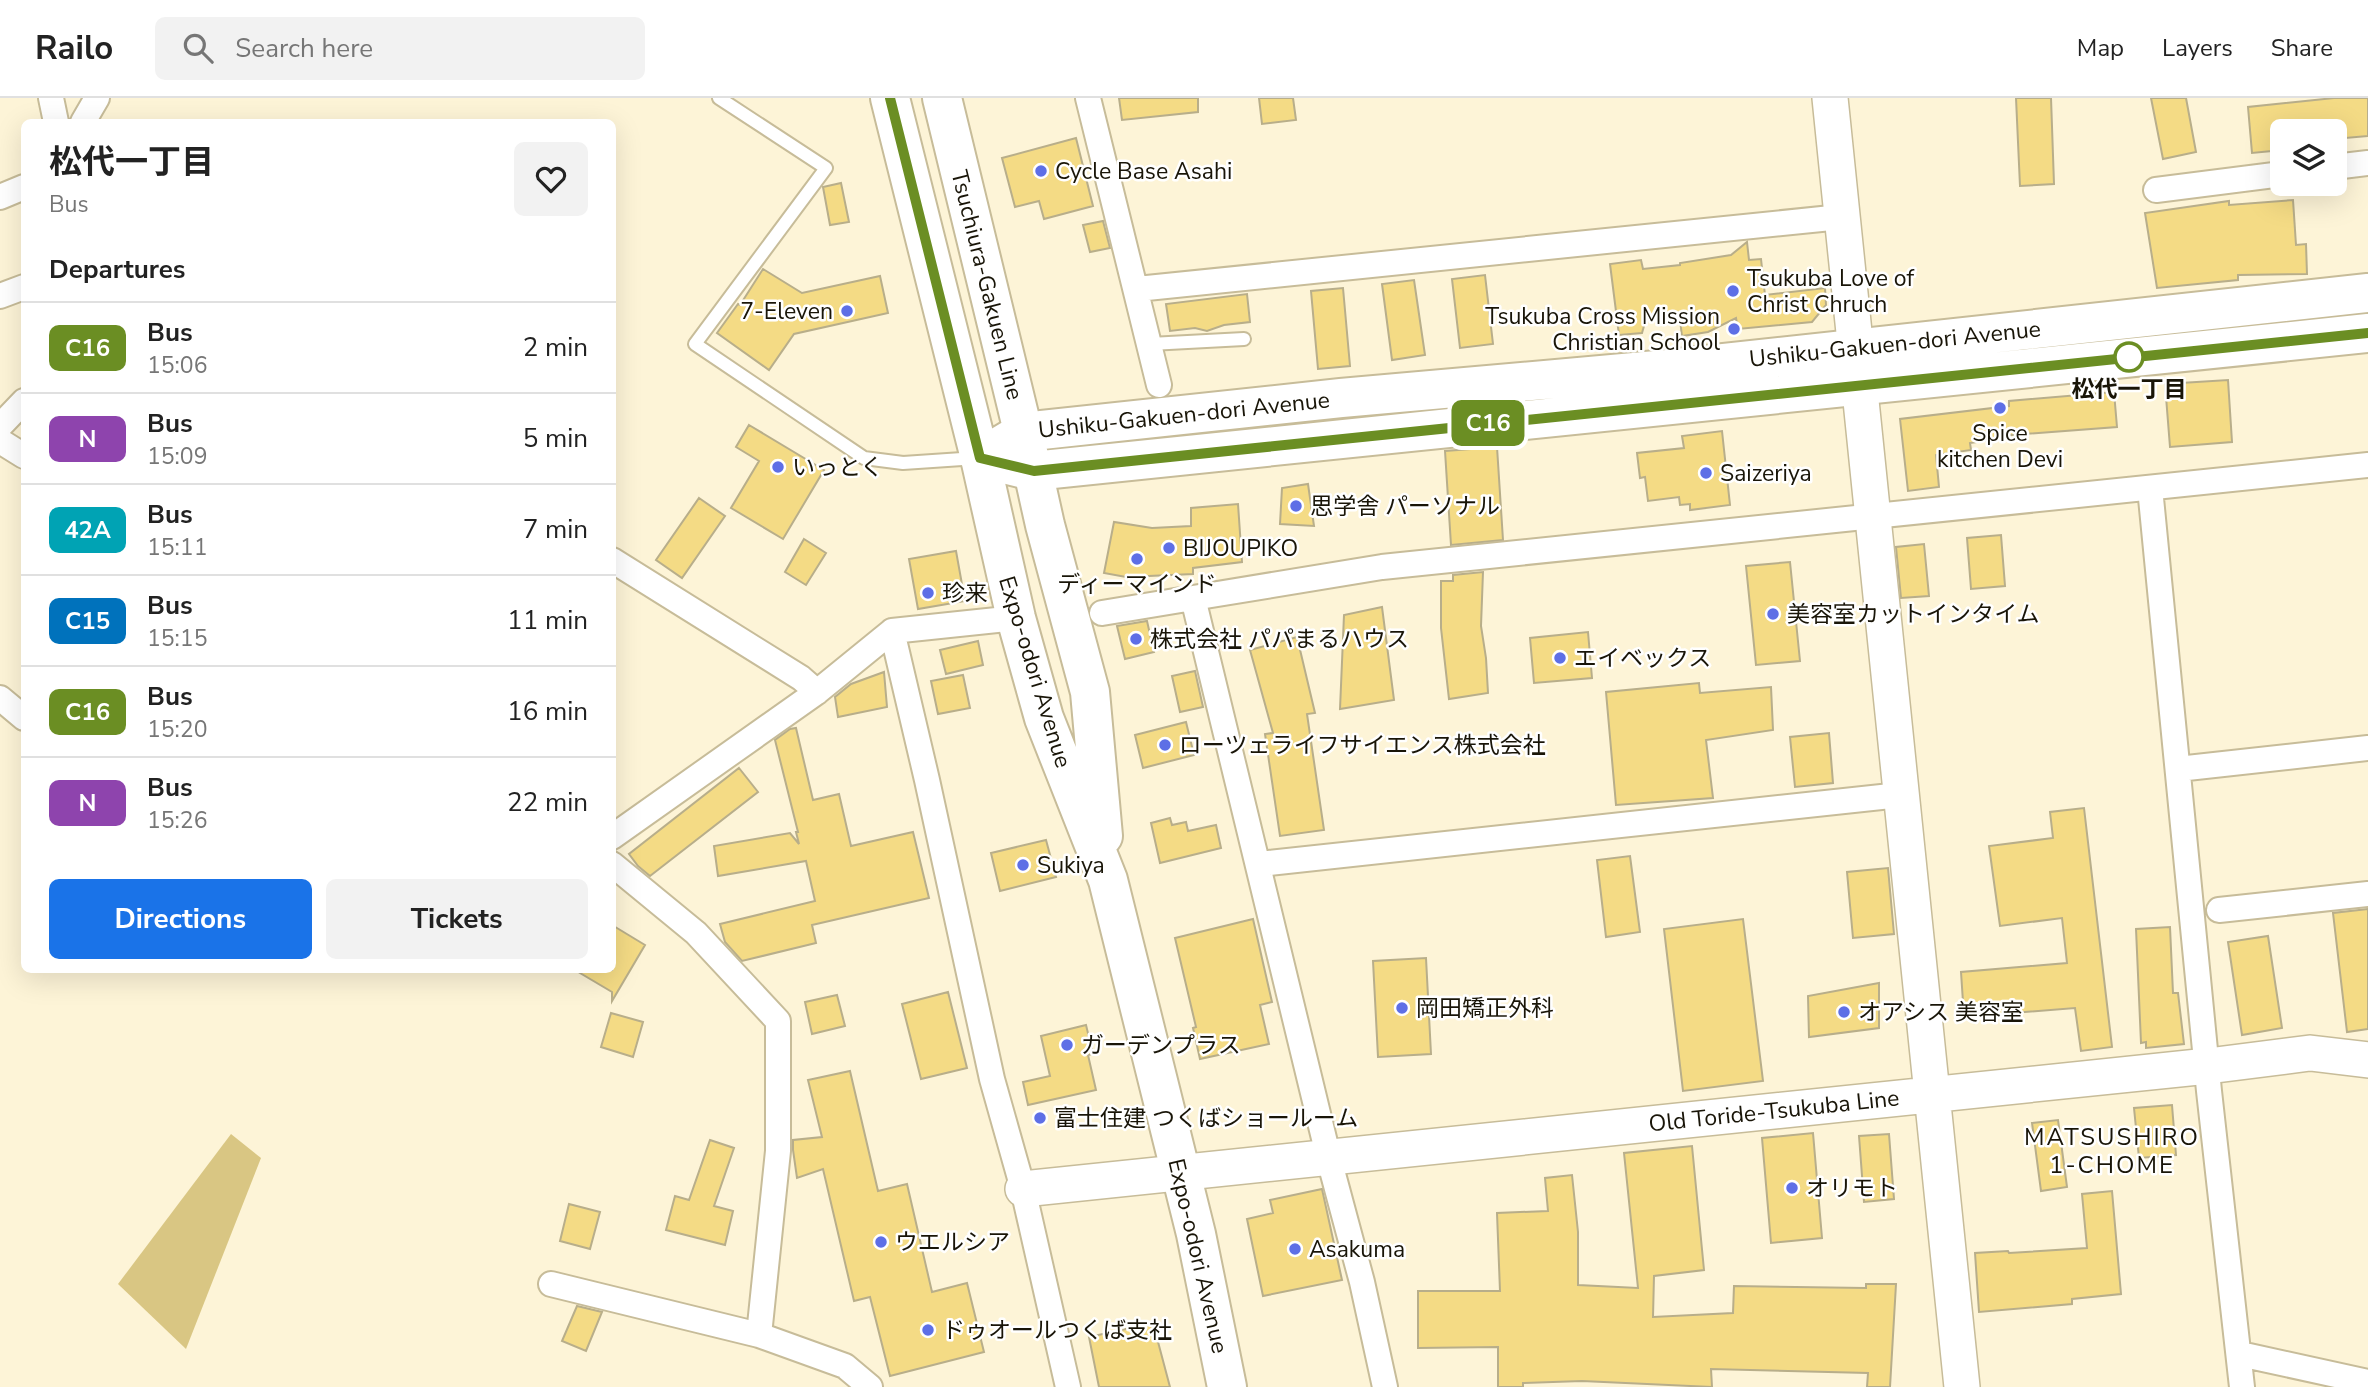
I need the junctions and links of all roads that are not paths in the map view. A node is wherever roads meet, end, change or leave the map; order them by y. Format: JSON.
{"nodes":[{"id":1,"x":51,"y":98,"type":"edge"},
{"id":2,"x":97,"y":98,"type":"edge"},
{"id":3,"x":719,"y":98,"type":"edge"},
{"id":4,"x":890,"y":98,"type":"edge"},
{"id":5,"x":943,"y":98,"type":"edge"},
{"id":6,"x":1088,"y":98,"type":"edge"},
{"id":7,"x":1830,"y":98,"type":"edge"},
{"id":8,"x":56,"y":119,"type":"edge"},
{"id":9,"x":85,"y":119,"type":"edge"},
{"id":10,"x":2368,"y":163,"type":"edge"},
{"id":11,"x":2347,"y":165,"type":"edge"},
{"id":12,"x":2270,"y":176,"type":"edge"},
{"id":13,"x":21,"y":188,"type":"edge"},
{"id":14,"x":2156,"y":190,"type":"dead end"},
{"id":15,"x":0,"y":197,"type":"edge"},
{"id":16,"x":1841,"y":217,"type":"junction"},
{"id":17,"x":21,"y":288,"type":"edge"},
{"id":18,"x":1137,"y":289,"type":"junction"},
{"id":19,"x":2368,"y":293,"type":"edge"},
{"id":20,"x":0,"y":296,"type":"edge"},
{"id":21,"x":2368,"y":333,"type":"edge"},
{"id":22,"x":1244,"y":339,"type":"dead end"},
{"id":23,"x":1150,"y":344,"type":"junction"},
{"id":24,"x":1857,"y":367,"type":"junction"},
{"id":25,"x":1159,"y":384,"type":"dead end"},
{"id":26,"x":21,"y":404,"type":"edge"},
{"id":27,"x":0,"y":426,"type":"edge"},
{"id":28,"x":1023,"y":432,"type":"junction"},
{"id":29,"x":0,"y":441,"type":"edge"},
{"id":30,"x":21,"y":454,"type":"edge"},
{"id":31,"x":980,"y":458,"type":"junction"},
{"id":32,"x":2368,"y":465,"type":"edge"},
{"id":33,"x":1034,"y":471,"type":"junction"},
{"id":34,"x":2150,"y":488,"type":"junction"},
{"id":35,"x":1874,"y":517,"type":"junction"},
{"id":36,"x":616,"y":562,"type":"edge"},
{"id":37,"x":1193,"y":598,"type":"junction"},
{"id":38,"x":1102,"y":613,"type":"dead end"},
{"id":39,"x":1016,"y":618,"type":"junction"},
{"id":40,"x":892,"y":631,"type":"junction"},
{"id":41,"x":817,"y":692,"type":"junction"},
{"id":42,"x":0,"y":698,"type":"edge"},
{"id":43,"x":21,"y":716,"type":"edge"},
{"id":44,"x":2368,"y":748,"type":"edge"},
{"id":45,"x":2178,"y":769,"type":"junction"},
{"id":46,"x":1900,"y":795,"type":"junction"},
{"id":47,"x":616,"y":834,"type":"edge"},
{"id":48,"x":1259,"y":864,"type":"junction"},
{"id":49,"x":616,"y":867,"type":"edge"},
{"id":50,"x":1108,"y":880,"type":"junction"},
{"id":51,"x":2368,"y":894,"type":"edge"},
{"id":52,"x":2219,"y":910,"type":"dead end"},
{"id":53,"x":2368,"y":1060,"type":"edge"},
{"id":54,"x":2208,"y":1066,"type":"junction"},
{"id":55,"x":1930,"y":1094,"type":"junction"},
{"id":56,"x":1329,"y":1159,"type":"junction"},
{"id":57,"x":1179,"y":1173,"type":"junction"},
{"id":58,"x":1023,"y":1189,"type":"junction"},
{"id":59,"x":551,"y":1284,"type":"dead end"},
{"id":60,"x":759,"y":1335,"type":"junction"},
{"id":61,"x":2240,"y":1354,"type":"junction"},
{"id":62,"x":2368,"y":1382,"type":"edge"},
{"id":63,"x":870,"y":1387,"type":"edge"},
{"id":64,"x":1068,"y":1387,"type":"edge"},
{"id":65,"x":1227,"y":1387,"type":"edge"},
{"id":66,"x":1385,"y":1387,"type":"edge"},
{"id":67,"x":1962,"y":1387,"type":"edge"},
{"id":68,"x":2242,"y":1387,"type":"edge"}],
"edges":[{"from":1,"to":8,"type":"street"},
{"from":2,"to":9,"type":"street"},
{"from":3,"to":31,"type":"lane"},
{"from":4,"to":31,"type":"main road"},
{"from":5,"to":28,"type":"main road","name":"Tsuchiura-Gakuen Line"},
{"from":6,"to":18,"type":"street"},
{"from":7,"to":16,"type":"street"},
{"from":10,"to":11,"type":"street"},
{"from":12,"to":14,"type":"street"},
{"from":13,"to":15,"type":"street"},
{"from":16,"to":18,"type":"street"},
{"from":16,"to":24,"type":"street"},
{"from":17,"to":20,"type":"street"},
{"from":18,"to":23,"type":"street"},
{"from":19,"to":24,"type":"main road","name":"Ushiku-Gakuen-dori Avenue"},
{"from":21,"to":24,"type":"main road","name":"Ushiku-Gakuen-dori Avenue"},
{"from":22,"to":23,"type":"lane"},
{"from":23,"to":25,"type":"street"},
{"from":24,"to":28,"type":"main road","name":"Ushiku-Gakuen-dori Avenue"},
{"from":24,"to":33,"type":"main road","name":"Ushiku-Gakuen-dori Avenue"},
{"from":24,"to":35,"type":"street"},
{"from":26,"to":27,"type":"street"},
{"from":28,"to":31,"type":"main road","name":"Ushiku-Gakuen-dori Avenue"},
{"from":28,"to":33,"type":"main road","name":"Tsuchiura-Gakuen Line"},
{"from":29,"to":30,"type":"street"},
{"from":31,"to":33,"type":"main road","name":"Ushiku-Gakuen-dori Avenue"},
{"from":31,"to":39,"type":"main road","name":"Expo-odori Avenue"},
{"from":32,"to":34,"type":"street"},
{"from":33,"to":50,"type":"main road","name":"Expo-odori Avenue"},
{"from":34,"to":35,"type":"street"},
{"from":34,"to":45,"type":"street"},
{"from":35,"to":37,"type":"street"},
{"from":35,"to":46,"type":"street"},
{"from":36,"to":41,"type":"street"},
{"from":37,"to":38,"type":"street"},
{"from":37,"to":48,"type":"street"},
{"from":39,"to":40,"type":"street"},
{"from":39,"to":50,"type":"main road","name":"Expo-odori Avenue"},
{"from":40,"to":41,"type":"street"},
{"from":40,"to":58,"type":"street"},
{"from":41,"to":47,"type":"street"},
{"from":42,"to":43,"type":"street"},
{"from":44,"to":45,"type":"street"},
{"from":45,"to":54,"type":"street"},
{"from":46,"to":48,"type":"street"},
{"from":46,"to":55,"type":"street"},
{"from":48,"to":56,"type":"street"},
{"from":49,"to":60,"type":"street"},
{"from":50,"to":57,"type":"main road","name":"Expo-odori Avenue"},
{"from":51,"to":52,"type":"street"},
{"from":53,"to":54,"type":"street","name":"Old Toride-Tsukuba Line"},
{"from":54,"to":55,"type":"street","name":"Old Toride-Tsukuba Line"},
{"from":54,"to":61,"type":"street"},
{"from":55,"to":56,"type":"street","name":"Old Toride-Tsukuba Line"},
{"from":55,"to":67,"type":"street"},
{"from":56,"to":57,"type":"street","name":"Old Toride-Tsukuba Line"},
{"from":56,"to":66,"type":"street"},
{"from":57,"to":58,"type":"street","name":"Old Toride-Tsukuba Line"},
{"from":57,"to":65,"type":"main road","name":"Expo-odori Avenue"},
{"from":58,"to":64,"type":"street"},
{"from":59,"to":60,"type":"street"},
{"from":60,"to":63,"type":"street"},
{"from":61,"to":62,"type":"street"},
{"from":61,"to":68,"type":"street"}]}
